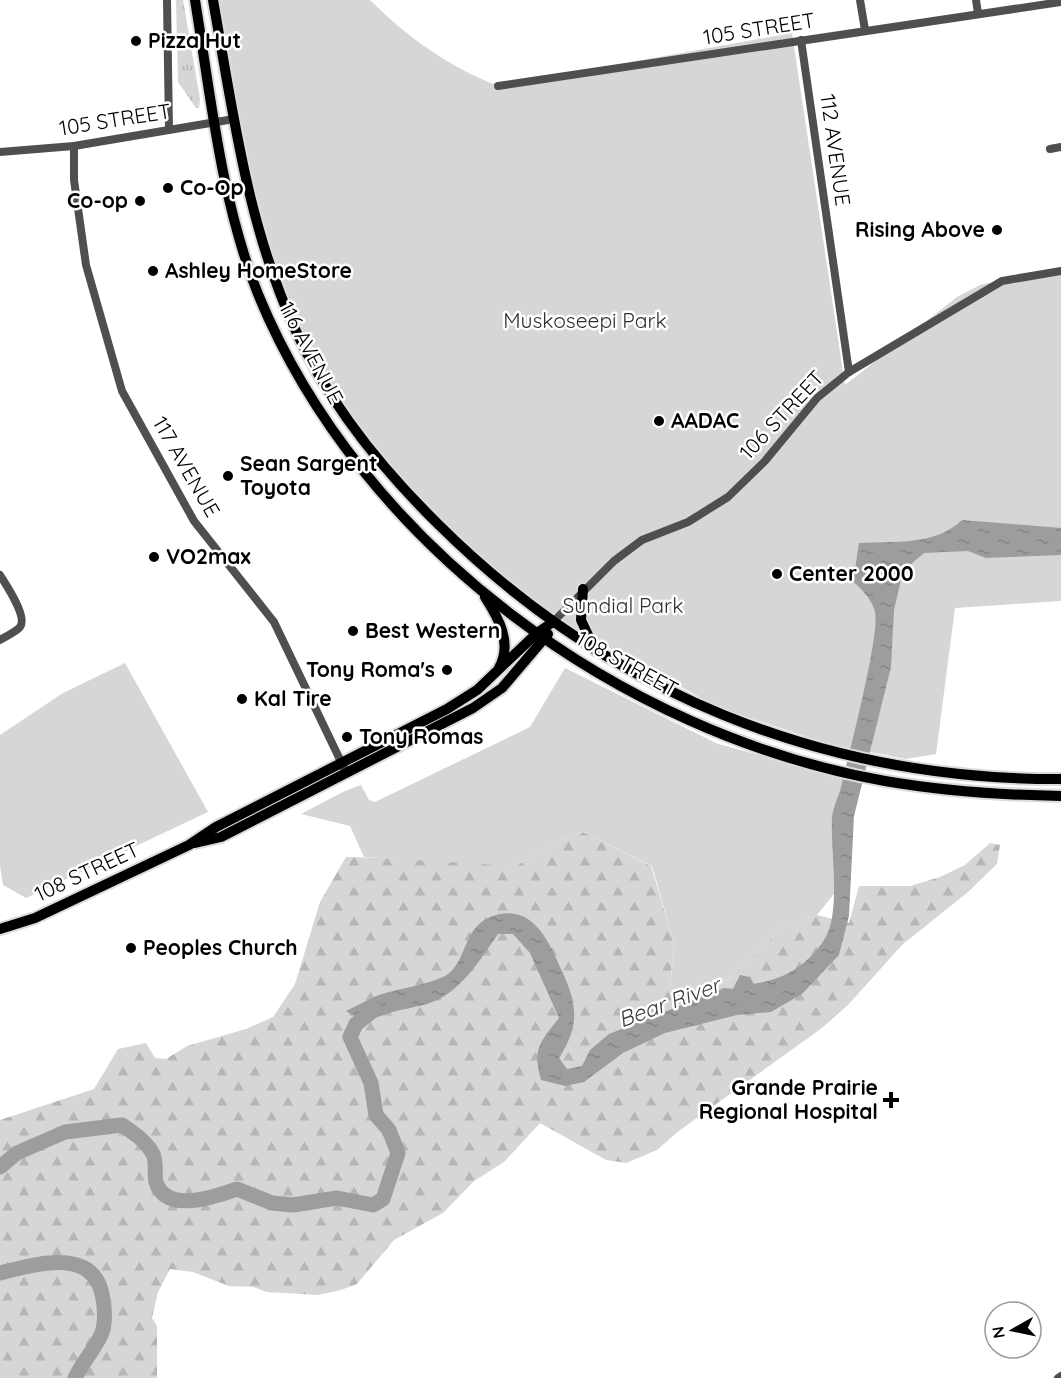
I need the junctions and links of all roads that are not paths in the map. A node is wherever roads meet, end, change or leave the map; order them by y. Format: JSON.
{"nodes":[{"id":1,"x":167,"y":0,"type":"edge"},
{"id":2,"x":195,"y":0,"type":"edge"},
{"id":3,"x":213,"y":0,"type":"edge"},
{"id":4,"x":860,"y":0,"type":"edge"},
{"id":5,"x":976,"y":0,"type":"edge"},
{"id":6,"x":1061,"y":2,"type":"edge"},
{"id":7,"x":978,"y":13,"type":"junction"},
{"id":8,"x":865,"y":30,"type":"junction"},
{"id":9,"x":801,"y":40,"type":"junction"},
{"id":10,"x":498,"y":86,"type":"dead end"},
{"id":11,"x":234,"y":118,"type":"junction"},
{"id":12,"x":214,"y":122,"type":"junction"},
{"id":13,"x":169,"y":130,"type":"junction"},
{"id":14,"x":74,"y":146,"type":"junction"},
{"id":15,"x":1061,"y":147,"type":"edge"},
{"id":16,"x":1050,"y":149,"type":"dead end"},
{"id":17,"x":0,"y":152,"type":"edge"},
{"id":18,"x":1061,"y":271,"type":"edge"},
{"id":19,"x":849,"y":372,"type":"junction"},
{"id":20,"x":0,"y":575,"type":"edge"},
{"id":21,"x":480,"y":589,"type":"junction"},
{"id":22,"x":583,"y":589,"type":"junction"},
{"id":23,"x":553,"y":622,"type":"junction"},
{"id":24,"x":541,"y":636,"type":"junction"},
{"id":25,"x":0,"y":640,"type":"edge"},
{"id":26,"x":596,"y":652,"type":"junction"},
{"id":27,"x":496,"y":674,"type":"junction"},
{"id":28,"x":344,"y":769,"type":"junction"},
{"id":29,"x":1061,"y":779,"type":"edge"},
{"id":30,"x":1061,"y":796,"type":"edge"},
{"id":31,"x":0,"y":929,"type":"edge"}],
"edges":[{"from":1,"to":13,"type":"street"},
{"from":2,"to":12,"type":"main road","name":"116 AVENUE"},
{"from":3,"to":11,"type":"main road","name":"116 AVENUE"},
{"from":4,"to":8,"type":"street"},
{"from":5,"to":7,"type":"street"},
{"from":6,"to":7,"type":"street","name":"105 STREET"},
{"from":7,"to":8,"type":"street","name":"105 STREET"},
{"from":8,"to":9,"type":"street","name":"105 STREET"},
{"from":9,"to":10,"type":"street","name":"105 STREET"},
{"from":9,"to":19,"type":"street","name":"112 AVENUE"},
{"from":11,"to":12,"type":"street","name":"105 STREET"},
{"from":11,"to":23,"type":"main road","name":"116 AVENUE"},
{"from":12,"to":13,"type":"street","name":"105 STREET"},
{"from":12,"to":21,"type":"main road","name":"116 AVENUE"},
{"from":13,"to":14,"type":"street","name":"105 STREET"},
{"from":14,"to":17,"type":"street","name":"105 STREET"},
{"from":14,"to":28,"type":"street","name":"117 AVENUE"},
{"from":15,"to":16,"type":"street"},
{"from":18,"to":19,"type":"street","name":"106 STREET"},
{"from":19,"to":22,"type":"street","name":"106 STREET"},
{"from":20,"to":25,"type":"street"},
{"from":21,"to":24,"type":"main road","name":"116 AVENUE"},
{"from":21,"to":27,"type":"main road"},
{"from":22,"to":23,"type":"street","name":"106 STREET"},
{"from":22,"to":26,"type":"main road"},
{"from":23,"to":24,"type":"main road"},
{"from":23,"to":26,"type":"main road","name":"108 STREET"},
{"from":24,"to":27,"type":"main road","name":"108 STREET"},
{"from":24,"to":28,"type":"main road","name":"108 STREET"},
{"from":24,"to":30,"type":"main road","name":"108 STREET"},
{"from":26,"to":29,"type":"main road","name":"108 STREET"},
{"from":27,"to":28,"type":"main road","name":"108 STREET"},
{"from":28,"to":31,"type":"main road","name":"108 STREET"}]}
